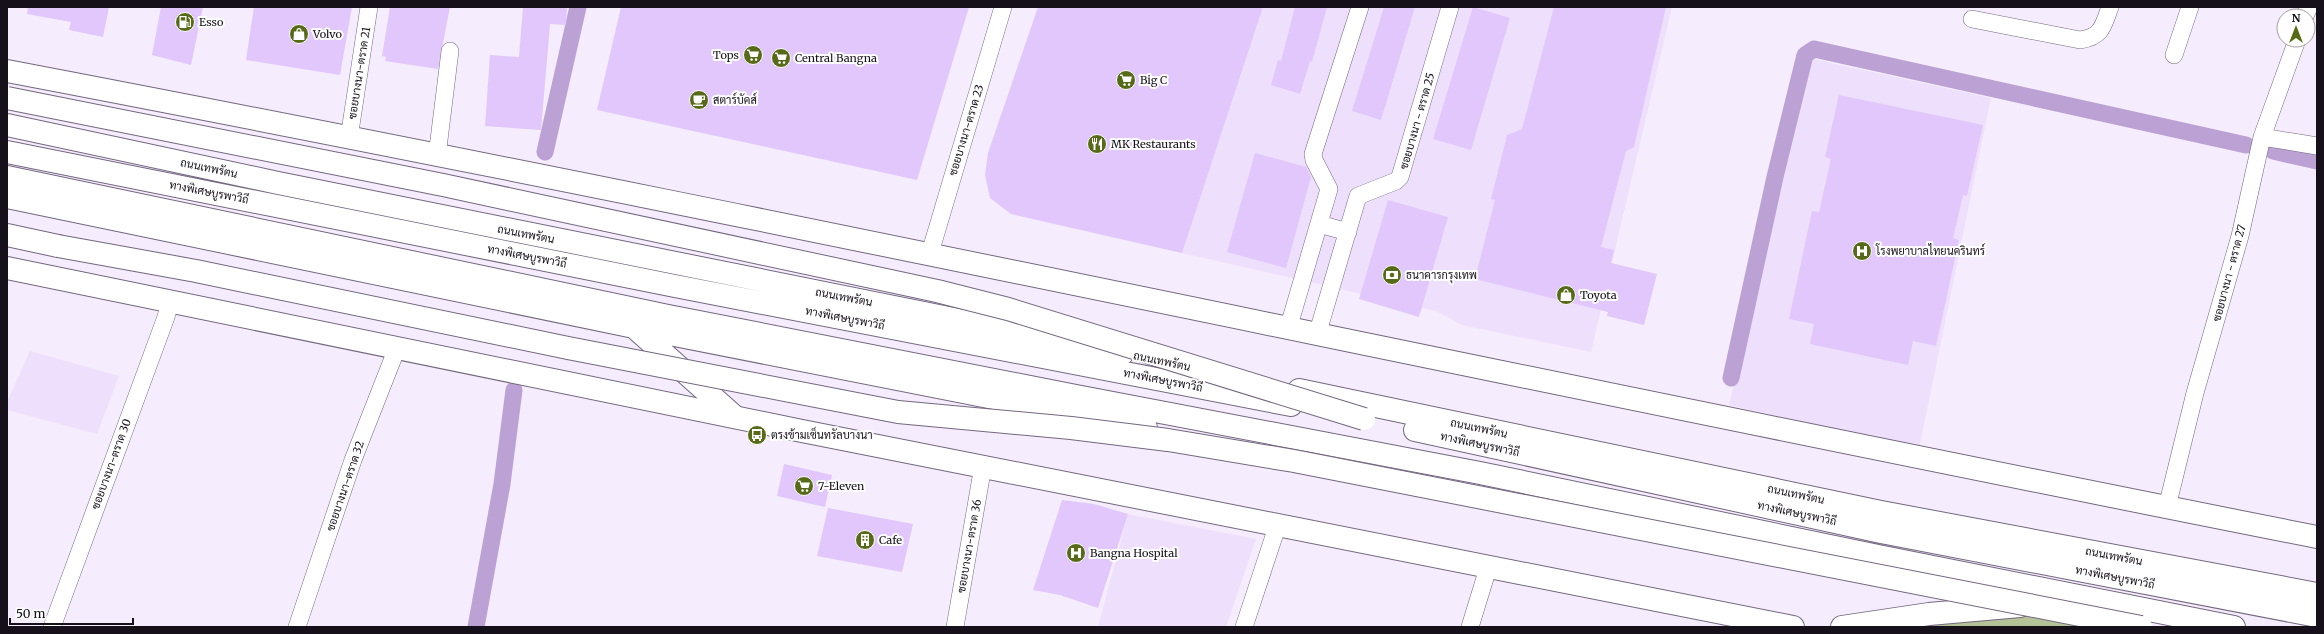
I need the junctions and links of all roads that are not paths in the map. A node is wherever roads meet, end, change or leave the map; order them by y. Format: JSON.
{"nodes":[{"id":1,"x":369,"y":7,"type":"edge"},
{"id":2,"x":1003,"y":7,"type":"edge"},
{"id":3,"x":1360,"y":7,"type":"edge"},
{"id":4,"x":1450,"y":7,"type":"edge"},
{"id":5,"x":2110,"y":7,"type":"edge"},
{"id":6,"x":2190,"y":7,"type":"edge"},
{"id":7,"x":1972,"y":19,"type":"dead end"},
{"id":8,"x":2294,"y":48,"type":"edge"},
{"id":9,"x":450,"y":51,"type":"dead end"},
{"id":10,"x":2174,"y":55,"type":"dead end"},
{"id":11,"x":7,"y":71,"type":"edge"},
{"id":12,"x":7,"y":98,"type":"edge"},
{"id":13,"x":7,"y":125,"type":"edge"},
{"id":14,"x":2262,"y":137,"type":"junction"},
{"id":15,"x":349,"y":138,"type":"junction"},
{"id":16,"x":2317,"y":146,"type":"edge"},
{"id":17,"x":7,"y":152,"type":"edge"},
{"id":18,"x":437,"y":156,"type":"junction"},
{"id":19,"x":7,"y":177,"type":"edge"},
{"id":20,"x":7,"y":197,"type":"edge"},
{"id":21,"x":1319,"y":224,"type":"junction"},
{"id":22,"x":1348,"y":232,"type":"junction"},
{"id":23,"x":7,"y":235,"type":"edge"},
{"id":24,"x":930,"y":253,"type":"junction"},
{"id":25,"x":7,"y":268,"type":"edge"},
{"id":26,"x":170,"y":302,"type":"junction"},
{"id":27,"x":634,"y":327,"type":"junction"},
{"id":28,"x":1288,"y":329,"type":"junction"},
{"id":29,"x":1317,"y":335,"type":"junction"},
{"id":30,"x":397,"y":348,"type":"junction"},
{"id":31,"x":735,"y":417,"type":"junction"},
{"id":32,"x":1364,"y":419,"type":"junction"},
{"id":33,"x":983,"y":466,"type":"junction"},
{"id":34,"x":2167,"y":507,"type":"junction"},
{"id":35,"x":1278,"y":524,"type":"junction"},
{"id":36,"x":2317,"y":537,"type":"edge"},
{"id":37,"x":1489,"y":565,"type":"junction"},
{"id":38,"x":2317,"y":594,"type":"edge"},
{"id":39,"x":2025,"y":605,"type":"junction"},
{"id":40,"x":2317,"y":616,"type":"edge"},
{"id":41,"x":52,"y":627,"type":"edge"},
{"id":42,"x":298,"y":627,"type":"edge"},
{"id":43,"x":954,"y":627,"type":"edge"},
{"id":44,"x":1244,"y":627,"type":"edge"},
{"id":45,"x":1470,"y":627,"type":"edge"},
{"id":46,"x":1789,"y":627,"type":"edge"},
{"id":47,"x":1842,"y":627,"type":"edge"},
{"id":48,"x":2132,"y":627,"type":"edge"},
{"id":49,"x":2141,"y":627,"type":"edge"},
{"id":50,"x":2234,"y":627,"type":"edge"}],
"edges":[{"from":1,"to":15,"type":"street","name":"ซอยบางนา-ตราด 21"},
{"from":2,"to":24,"type":"street","name":"ซอยบางนา-ตราด 23"},
{"from":3,"to":21,"type":"street"},
{"from":4,"to":22,"type":"street","name":"ซอยบางนา - ตราด 25"},
{"from":5,"to":7,"type":"street"},
{"from":6,"to":10,"type":"street"},
{"from":8,"to":14,"type":"street","name":"ซอยบางนา - ตราด 27"},
{"from":9,"to":18,"type":"street"},
{"from":11,"to":15,"type":"main road"},
{"from":12,"to":32,"type":"main road","bridge":true},
{"from":13,"to":38,"type":"main road","name":"ถนนเทพรัตน"},
{"from":14,"to":16,"type":"street"},
{"from":14,"to":34,"type":"street","name":"ซอยบางนา - ตราด 27"},
{"from":15,"to":18,"type":"main road"},
{"from":17,"to":32,"type":"main road","name":"ทางพิเศษบูรพาวิถี","bridge":true},
{"from":18,"to":24,"type":"main road"},
{"from":19,"to":50,"type":"main road"},
{"from":20,"to":27,"type":"main road"},
{"from":21,"to":22,"type":"street"},
{"from":21,"to":28,"type":"street"},
{"from":22,"to":29,"type":"street"},
{"from":23,"to":49,"type":"main road","bridge":true},
{"from":24,"to":28,"type":"main road"},
{"from":25,"to":26,"type":"main road"},
{"from":26,"to":30,"type":"main road"},
{"from":26,"to":41,"type":"street","name":"ซอยบางนา-ตราด 30"},
{"from":27,"to":31,"type":"main road"},
{"from":27,"to":39,"type":"main road"},
{"from":28,"to":29,"type":"main road"},
{"from":29,"to":34,"type":"main road"},
{"from":30,"to":31,"type":"main road"},
{"from":30,"to":42,"type":"street","name":"ซอยบางนา-ตราด 32"},
{"from":31,"to":33,"type":"main road"},
{"from":32,"to":40,"type":"main road","name":"ทางพิเศษบูรพาวิถี"},
{"from":33,"to":35,"type":"main road"},
{"from":33,"to":43,"type":"street","name":"ซอยบางนา-ตราด 36"},
{"from":34,"to":36,"type":"main road"},
{"from":35,"to":37,"type":"main road"},
{"from":35,"to":44,"type":"street"},
{"from":37,"to":45,"type":"street"},
{"from":37,"to":46,"type":"main road"},
{"from":39,"to":47,"type":"main road"},
{"from":39,"to":48,"type":"main road"}]}
